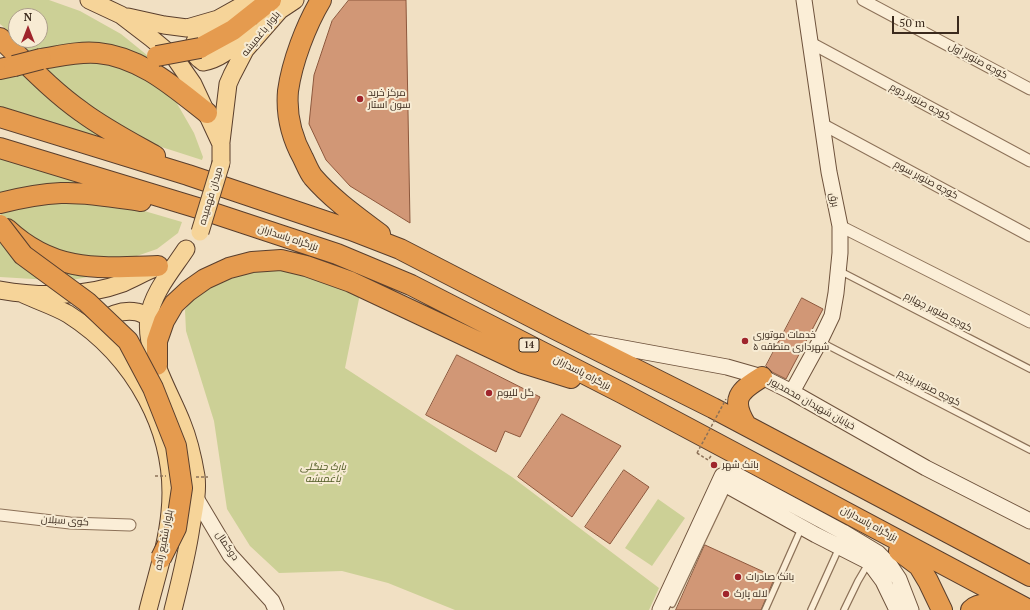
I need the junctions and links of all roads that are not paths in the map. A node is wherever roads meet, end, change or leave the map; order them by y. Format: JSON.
{"nodes":[{"id":1,"x":89,"y":0,"type":"edge"},
{"id":2,"x":252,"y":0,"type":"edge"},
{"id":3,"x":295,"y":0,"type":"edge"},
{"id":4,"x":321,"y":0,"type":"edge"},
{"id":5,"x":804,"y":0,"type":"edge"},
{"id":6,"x":863,"y":0,"type":"edge"},
{"id":7,"x":276,"y":5,"type":"edge"},
{"id":8,"x":121,"y":15,"type":"junction"},
{"id":9,"x":218,"y":19,"type":"junction"},
{"id":10,"x":0,"y":38,"type":"edge"},
{"id":11,"x":811,"y":43,"type":"junction"},
{"id":12,"x":122,"y":58,"type":"junction"},
{"id":13,"x":7,"y":68,"type":"edge"},
{"id":14,"x":1030,"y":89,"type":"edge"},
{"id":15,"x":207,"y":113,"type":"junction"},
{"id":16,"x":0,"y":117,"type":"edge"},
{"id":17,"x":822,"y":124,"type":"junction"},
{"id":18,"x":221,"y":144,"type":"junction"},
{"id":19,"x":0,"y":148,"type":"edge"},
{"id":20,"x":1030,"y":161,"type":"edge"},
{"id":21,"x":188,"y":175,"type":"junction"},
{"id":22,"x":0,"y":203,"type":"edge"},
{"id":23,"x":201,"y":209,"type":"junction"},
{"id":24,"x":0,"y":224,"type":"edge"},
{"id":25,"x":840,"y":226,"type":"junction"},
{"id":26,"x":1030,"y":236,"type":"edge"},
{"id":27,"x":186,"y":249,"type":"junction"},
{"id":28,"x":400,"y":249,"type":"junction"},
{"id":29,"x":158,"y":266,"type":"junction"},
{"id":30,"x":838,"y":270,"type":"junction"},
{"id":31,"x":0,"y":290,"type":"edge"},
{"id":32,"x":23,"y":294,"type":"junction"},
{"id":33,"x":149,"y":317,"type":"junction"},
{"id":34,"x":1030,"y":322,"type":"edge"},
{"id":35,"x":93,"y":333,"type":"junction"},
{"id":36,"x":575,"y":339,"type":"junction"},
{"id":37,"x":820,"y":341,"type":"junction"},
{"id":38,"x":157,"y":365,"type":"junction"},
{"id":39,"x":1030,"y":369,"type":"edge"},
{"id":40,"x":762,"y":377,"type":"junction"},
{"id":41,"x":792,"y":392,"type":"junction"},
{"id":42,"x":622,"y":393,"type":"junction"},
{"id":43,"x":746,"y":425,"type":"junction"},
{"id":44,"x":1030,"y":450,"type":"edge"},
{"id":45,"x":731,"y":480,"type":"junction"},
{"id":46,"x":196,"y":498,"type":"junction"},
{"id":47,"x":0,"y":515,"type":"edge"},
{"id":48,"x":856,"y":518,"type":"junction"},
{"id":49,"x":1030,"y":521,"type":"edge"},
{"id":50,"x":130,"y":525,"type":"dead end"},
{"id":51,"x":808,"y":530,"type":"junction"},
{"id":52,"x":840,"y":547,"type":"junction"},
{"id":53,"x":161,"y":558,"type":"junction"},
{"id":54,"x":869,"y":562,"type":"junction"},
{"id":55,"x":1030,"y":576,"type":"edge"},
{"id":56,"x":899,"y":579,"type":"junction"},
{"id":57,"x":666,"y":607,"type":"edge"},
{"id":58,"x":148,"y":610,"type":"edge"},
{"id":59,"x":174,"y":610,"type":"edge"},
{"id":60,"x":276,"y":610,"type":"edge"},
{"id":61,"x":765,"y":610,"type":"edge"},
{"id":62,"x":811,"y":610,"type":"edge"},
{"id":63,"x":844,"y":610,"type":"edge"},
{"id":64,"x":897,"y":610,"type":"edge"},
{"id":65,"x":911,"y":610,"type":"edge"},
{"id":66,"x":942,"y":610,"type":"edge"},
{"id":67,"x":970,"y":610,"type":"edge"},
{"id":68,"x":1019,"y":610,"type":"edge"},
{"id":69,"x":1029,"y":610,"type":"edge"}],
"edges":[{"from":1,"to":8,"type":"main road","name":"میدان فهمیده"},
{"from":2,"to":9,"type":"main road"},
{"from":3,"to":7,"type":"main road","name":"بلوار باغمیشه"},
{"from":4,"to":28,"type":"highway"},
{"from":5,"to":11,"type":"street","name":"برق"},
{"from":6,"to":14,"type":"street","name":"کوچه صنوبر اول"},
{"from":7,"to":9,"type":"main road"},
{"from":7,"to":12,"type":"highway","bridge":true},
{"from":7,"to":18,"type":"main road","name":"بلوار باغمیشه"},
{"from":8,"to":9,"type":"main road"},
{"from":8,"to":15,"type":"main road","name":"میدان فهمیده"},
{"from":10,"to":21,"type":"highway"},
{"from":11,"to":17,"type":"street","name":"برق"},
{"from":11,"to":20,"type":"street","name":"کوچه صنوبر دوم"},
{"from":12,"to":13,"type":"highway","bridge":true},
{"from":12,"to":15,"type":"highway"},
{"from":15,"to":18,"type":"main road","name":"میدان فهمیده"},
{"from":16,"to":21,"type":"highway"},
{"from":17,"to":25,"type":"street","name":"برق"},
{"from":17,"to":26,"type":"street","name":"کوچه صنوبر سوم"},
{"from":18,"to":27,"type":"main road","name":"میدان فهمیده","bridge":true},
{"from":19,"to":23,"type":"highway","name":"بزرگراه پاسداران","number":"14"},
{"from":21,"to":28,"type":"highway"},
{"from":22,"to":23,"type":"highway"},
{"from":23,"to":42,"type":"highway","name":"بزرگراه پاسداران","number":"14"},
{"from":24,"to":29,"type":"highway"},
{"from":24,"to":53,"type":"highway","bridge":true},
{"from":25,"to":30,"type":"street","name":"برق"},
{"from":25,"to":34,"type":"street"},
{"from":27,"to":29,"type":"main road","name":"میدان فهمیده"},
{"from":27,"to":33,"type":"main road"},
{"from":28,"to":36,"type":"highway"},
{"from":29,"to":32,"type":"main road","name":"میدان فهمیده"},
{"from":30,"to":37,"type":"street","name":"برق"},
{"from":30,"to":39,"type":"lane","name":"کوچه صنوبر چهارم"},
{"from":31,"to":32,"type":"main road","name":"میدان فهمیده"},
{"from":32,"to":35,"type":"main road","name":"بلوار شفیع زاده"},
{"from":33,"to":35,"type":"main road"},
{"from":33,"to":38,"type":"main road"},
{"from":35,"to":53,"type":"main road","name":"بلوار شفیع زاده"},
{"from":36,"to":40,"type":"street","name":"خیابان شهیدان محمدپور"},
{"from":36,"to":43,"type":"highway"},
{"from":37,"to":41,"type":"street","name":"برق"},
{"from":37,"to":44,"type":"lane","name":"کوچه صنوبر پنجم"},
{"from":38,"to":42,"type":"highway"},
{"from":38,"to":46,"type":"main road"},
{"from":40,"to":41,"type":"street","name":"خیابان شهیدان محمدپور"},
{"from":40,"to":43,"type":"highway"},
{"from":41,"to":49,"type":"street","name":"خیابان شهیدان محمدپور"},
{"from":42,"to":48,"type":"highway","name":"بزرگراه پاسداران","number":"14"},
{"from":43,"to":55,"type":"highway"},
{"from":45,"to":51,"type":"street"},
{"from":45,"to":56,"type":"street"},
{"from":45,"to":57,"type":"street"},
{"from":46,"to":59,"type":"main road"},
{"from":46,"to":60,"type":"street","name":"دوکمال"},
{"from":47,"to":50,"type":"street","name":"کوی سبلان"},
{"from":48,"to":66,"type":"highway"},
{"from":48,"to":69,"type":"highway","name":"بزرگراه پاسداران","number":"14"},
{"from":51,"to":52,"type":"street"},
{"from":51,"to":56,"type":"street"},
{"from":51,"to":61,"type":"lane"},
{"from":52,"to":54,"type":"street"},
{"from":52,"to":62,"type":"lane"},
{"from":53,"to":58,"type":"main road","name":"بلوار شفیع زاده"},
{"from":54,"to":63,"type":"lane"},
{"from":54,"to":64,"type":"street"},
{"from":56,"to":65,"type":"street"},
{"from":67,"to":68,"type":"highway"}]}
